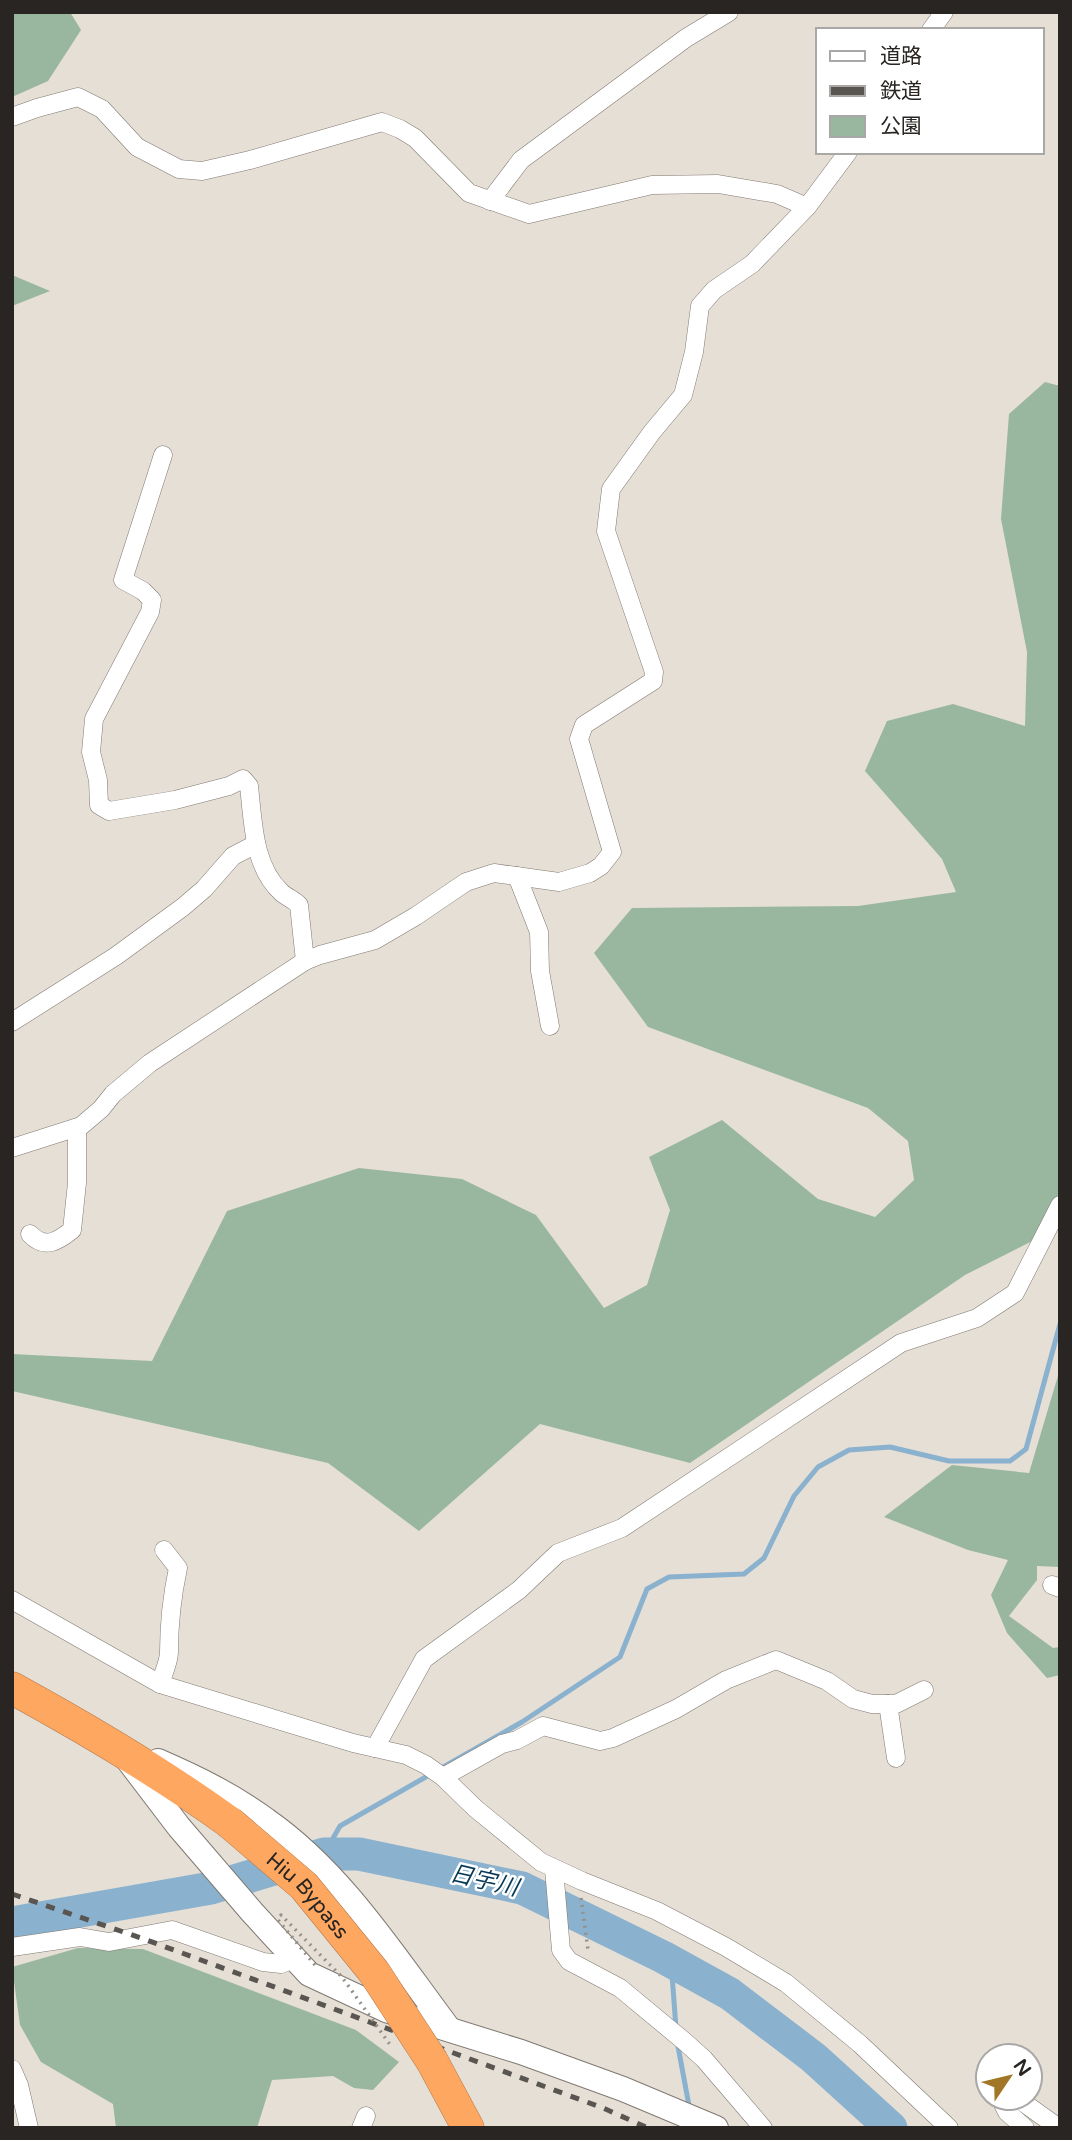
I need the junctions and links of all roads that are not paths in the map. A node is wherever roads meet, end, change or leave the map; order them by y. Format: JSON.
{"nodes":[{"id":1,"x":944,"y":12,"type":"edge"},
{"id":2,"x":724,"y":14,"type":"edge"},
{"id":3,"x":933,"y":28,"type":"edge"},
{"id":4,"x":12,"y":117,"type":"edge"},
{"id":5,"x":847,"y":154,"type":"edge"},
{"id":6,"x":490,"y":201,"type":"junction"},
{"id":7,"x":807,"y":207,"type":"junction"},
{"id":8,"x":163,"y":455,"type":"dead end"},
{"id":9,"x":256,"y":844,"type":"junction"},
{"id":10,"x":517,"y":876,"type":"junction"},
{"id":11,"x":306,"y":961,"type":"junction"},
{"id":12,"x":12,"y":1022,"type":"edge"},
{"id":13,"x":550,"y":1026,"type":"dead end"},
{"id":14,"x":77,"y":1128,"type":"junction"},
{"id":15,"x":12,"y":1148,"type":"edge"},
{"id":16,"x":1060,"y":1205,"type":"edge"},
{"id":17,"x":30,"y":1234,"type":"dead end"},
{"id":18,"x":164,"y":1550,"type":"dead end"},
{"id":19,"x":12,"y":1600,"type":"edge"},
{"id":20,"x":160,"y":1684,"type":"junction"},
{"id":21,"x":12,"y":1688,"type":"edge"},
{"id":22,"x":924,"y":1690,"type":"dead end"},
{"id":23,"x":888,"y":1704,"type":"junction"},
{"id":24,"x":84,"y":1727,"type":"junction"},
{"id":25,"x":375,"y":1748,"type":"junction"},
{"id":26,"x":122,"y":1752,"type":"junction"},
{"id":27,"x":896,"y":1758,"type":"dead end"},
{"id":28,"x":443,"y":1777,"type":"junction"},
{"id":29,"x":554,"y":1873,"type":"junction"},
{"id":30,"x":12,"y":1947,"type":"edge"},
{"id":31,"x":304,"y":1962,"type":"junction"},
{"id":32,"x":449,"y":2029,"type":"junction"},
{"id":33,"x":12,"y":2069,"type":"edge"},
{"id":34,"x":1007,"y":2112,"type":"edge"},
{"id":35,"x":1037,"y":2112,"type":"edge"},
{"id":36,"x":695,"y":2122,"type":"edge"},
{"id":37,"x":29,"y":2128,"type":"edge"},
{"id":38,"x":468,"y":2128,"type":"edge"},
{"id":39,"x":763,"y":2128,"type":"edge"},
{"id":40,"x":949,"y":2128,"type":"edge"},
{"id":41,"x":1025,"y":2128,"type":"edge"},
{"id":42,"x":1059,"y":2128,"type":"edge"}],
"edges":[{"from":1,"to":3,"type":"street"},
{"from":2,"to":6,"type":"street"},
{"from":4,"to":6,"type":"street"},
{"from":5,"to":7,"type":"street"},
{"from":6,"to":7,"type":"street"},
{"from":7,"to":10,"type":"street"},
{"from":8,"to":9,"type":"street"},
{"from":9,"to":11,"type":"street"},
{"from":9,"to":12,"type":"street"},
{"from":10,"to":11,"type":"street"},
{"from":10,"to":13,"type":"street"},
{"from":11,"to":14,"type":"street"},
{"from":14,"to":15,"type":"street"},
{"from":14,"to":17,"type":"street"},
{"from":16,"to":25,"type":"street"},
{"from":18,"to":20,"type":"street"},
{"from":19,"to":20,"type":"street"},
{"from":20,"to":25,"type":"street"},
{"from":21,"to":24,"type":"highway","name":"Hiu Bypass"},
{"from":22,"to":23,"type":"street"},
{"from":23,"to":27,"type":"street"},
{"from":23,"to":28,"type":"street"},
{"from":24,"to":26,"type":"highway","name":"Hiu Bypass"},
{"from":24,"to":32,"type":"street"},
{"from":25,"to":28,"type":"street"},
{"from":26,"to":31,"type":"street"},
{"from":26,"to":38,"type":"highway","name":"Hiu Bypass","bridge":true},
{"from":28,"to":29,"type":"street"},
{"from":29,"to":39,"type":"street"},
{"from":29,"to":40,"type":"street"},
{"from":30,"to":31,"type":"street"},
{"from":31,"to":32,"type":"street"},
{"from":32,"to":36,"type":"street"},
{"from":33,"to":37,"type":"street"},
{"from":34,"to":41,"type":"street"},
{"from":35,"to":42,"type":"street"}]}
